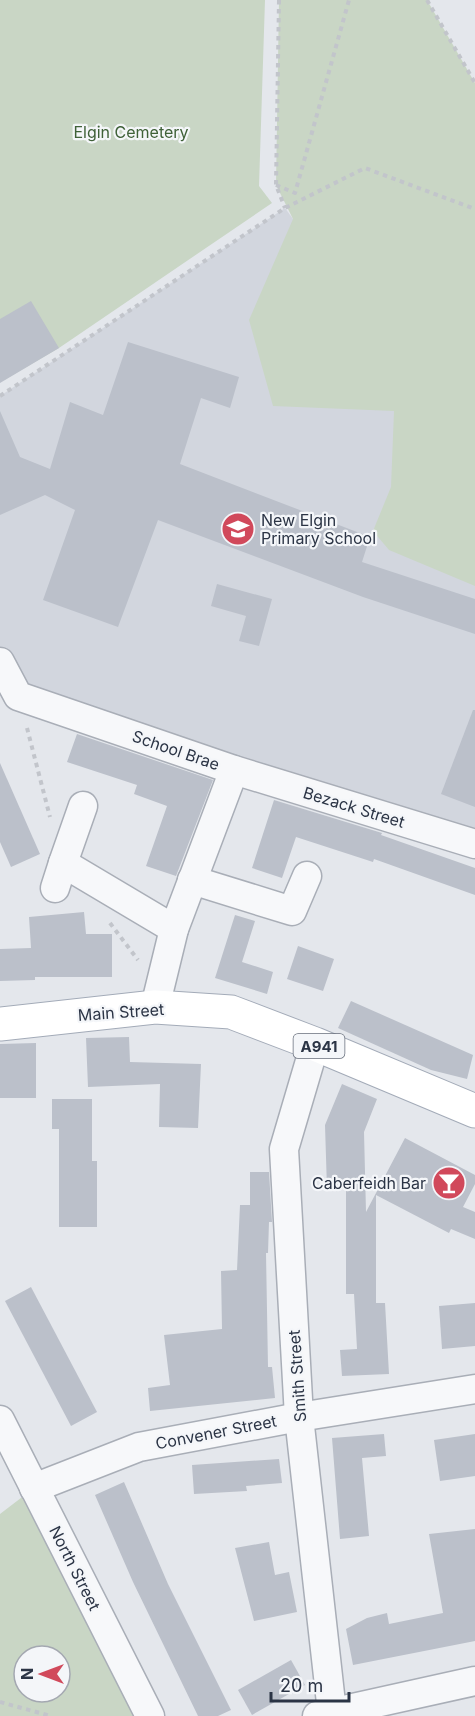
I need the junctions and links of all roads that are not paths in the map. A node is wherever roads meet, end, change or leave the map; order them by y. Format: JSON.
{"nodes":[{"id":1,"x":0,"y":662,"type":"edge"},
{"id":2,"x":234,"y":770,"type":"junction"},
{"id":3,"x":83,"y":806,"type":"dead end"},
{"id":4,"x":475,"y":844,"type":"edge"},
{"id":5,"x":307,"y":876,"type":"dead end"},
{"id":6,"x":192,"y":880,"type":"junction"},
{"id":7,"x":174,"y":929,"type":"junction"},
{"id":8,"x":155,"y":1007,"type":"junction"},
{"id":9,"x":0,"y":1024,"type":"edge"},
{"id":10,"x":315,"y":1044,"type":"junction"},
{"id":11,"x":475,"y":1111,"type":"edge"},
{"id":12,"x":475,"y":1389,"type":"edge"},
{"id":13,"x":299,"y":1417,"type":"junction"},
{"id":14,"x":0,"y":1420,"type":"edge"},
{"id":15,"x":34,"y":1488,"type":"junction"},
{"id":16,"x":475,"y":1681,"type":"edge"},
{"id":17,"x":324,"y":1714,"type":"edge"},
{"id":18,"x":150,"y":1716,"type":"edge"}],
"edges":[{"from":1,"to":2,"type":"street","name":"School Brae"},
{"from":2,"to":4,"type":"street","name":"Bezack Street"},
{"from":2,"to":6,"type":"street","name":"School Brae"},
{"from":3,"to":7,"type":"street"},
{"from":5,"to":6,"type":"street"},
{"from":6,"to":7,"type":"street","name":"School Brae"},
{"from":7,"to":8,"type":"street","name":"School Brae"},
{"from":8,"to":9,"type":"main road","name":"Main Street","number":"A941"},
{"from":8,"to":10,"type":"main road","name":"Main Street","number":"A941"},
{"from":10,"to":11,"type":"main road","name":"Main Street","number":"A941"},
{"from":10,"to":13,"type":"street","name":"Smith Street"},
{"from":12,"to":13,"type":"street","name":"Convener Street"},
{"from":13,"to":15,"type":"street","name":"Convener Street"},
{"from":13,"to":17,"type":"street","name":"Smith Street"},
{"from":14,"to":15,"type":"street","name":"North Street"},
{"from":15,"to":18,"type":"street","name":"North Street"},
{"from":16,"to":17,"type":"street"}]}
